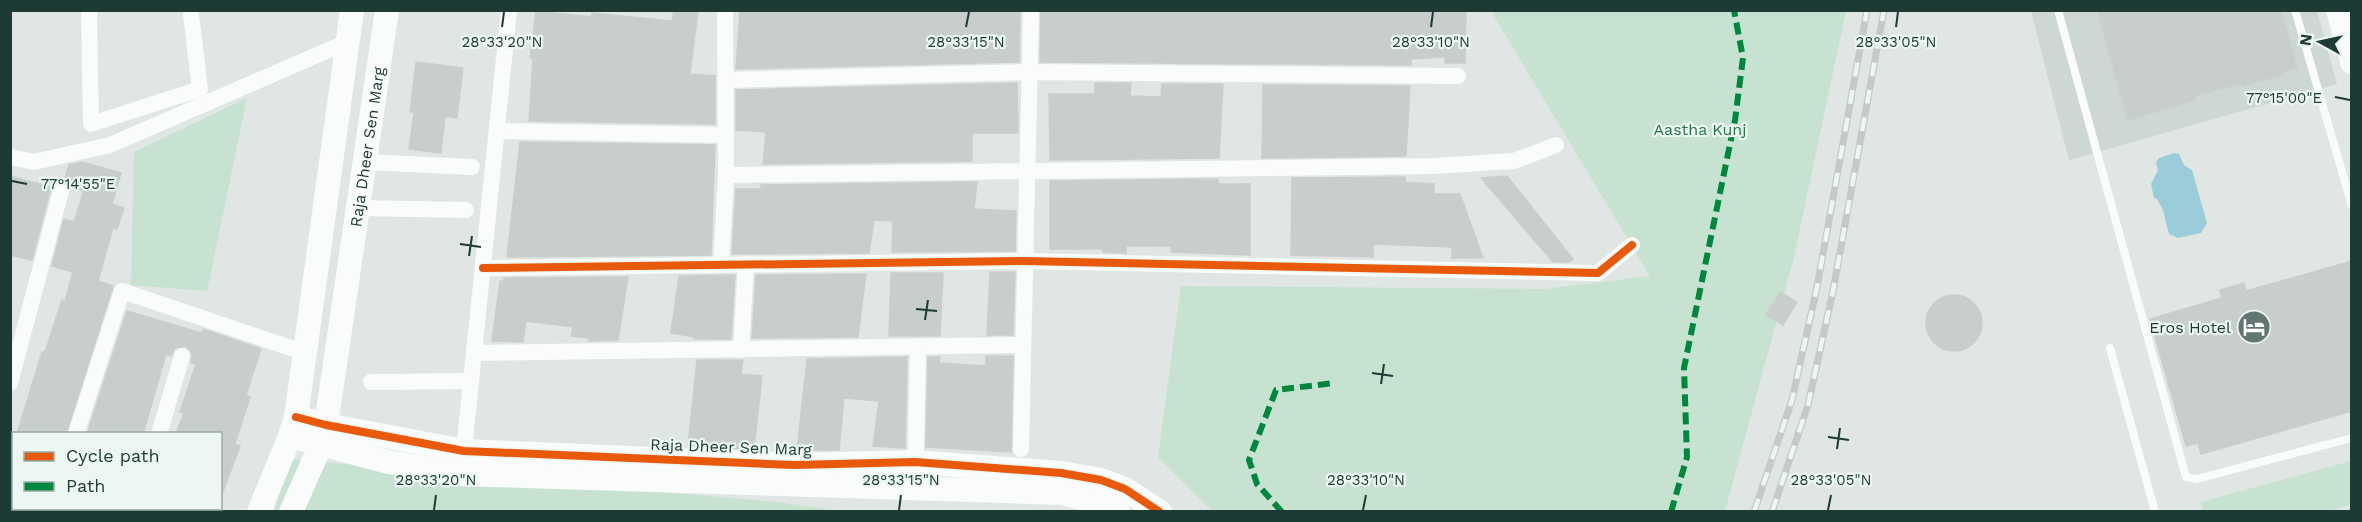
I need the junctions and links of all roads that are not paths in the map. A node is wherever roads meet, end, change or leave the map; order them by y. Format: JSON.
{"nodes":[{"id":1,"x":89,"y":10,"type":"edge"},
{"id":2,"x":352,"y":10,"type":"edge"},
{"id":3,"x":387,"y":10,"type":"edge"},
{"id":4,"x":509,"y":10,"type":"edge"},
{"id":5,"x":725,"y":10,"type":"edge"},
{"id":6,"x":1031,"y":10,"type":"edge"},
{"id":7,"x":2058,"y":10,"type":"edge"},
{"id":8,"x":2295,"y":10,"type":"edge"},
{"id":9,"x":2338,"y":10,"type":"edge"},
{"id":10,"x":191,"y":15,"type":"dead end"},
{"id":11,"x":347,"y":42,"type":"junction"},
{"id":12,"x":2352,"y":62,"type":"edge"},
{"id":13,"x":1030,"y":72,"type":"junction"},
{"id":14,"x":1458,"y":76,"type":"dead end"},
{"id":15,"x":726,"y":80,"type":"junction"},
{"id":16,"x":497,"y":130,"type":"junction"},
{"id":17,"x":726,"y":135,"type":"junction"},
{"id":18,"x":1556,"y":145,"type":"dead end"},
{"id":19,"x":10,"y":157,"type":"edge"},
{"id":20,"x":364,"y":162,"type":"junction"},
{"id":21,"x":472,"y":167,"type":"dead end"},
{"id":22,"x":1027,"y":171,"type":"junction"},
{"id":23,"x":726,"y":175,"type":"junction"},
{"id":24,"x":61,"y":191,"type":"dead end"},
{"id":25,"x":2352,"y":206,"type":"edge"},
{"id":26,"x":358,"y":208,"type":"junction"},
{"id":27,"x":466,"y":210,"type":"dead end"},
{"id":28,"x":1632,"y":245,"type":"dead end"},
{"id":29,"x":1025,"y":261,"type":"junction"},
{"id":30,"x":746,"y":264,"type":"junction"},
{"id":31,"x":721,"y":265,"type":"junction"},
{"id":32,"x":483,"y":268,"type":"junction"},
{"id":33,"x":1023,"y":345,"type":"junction"},
{"id":34,"x":918,"y":347,"type":"junction"},
{"id":35,"x":2110,"y":348,"type":"dead end"},
{"id":36,"x":741,"y":350,"type":"junction"},
{"id":37,"x":306,"y":352,"type":"junction"},
{"id":38,"x":474,"y":353,"type":"junction"},
{"id":39,"x":182,"y":356,"type":"dead end"},
{"id":40,"x":471,"y":381,"type":"junction"},
{"id":41,"x":371,"y":382,"type":"dead end"},
{"id":42,"x":10,"y":383,"type":"edge"},
{"id":43,"x":330,"y":399,"type":"junction"},
{"id":44,"x":293,"y":426,"type":"junction"},
{"id":45,"x":77,"y":432,"type":"edge"},
{"id":46,"x":160,"y":432,"type":"edge"},
{"id":47,"x":323,"y":435,"type":"junction"},
{"id":48,"x":2352,"y":438,"type":"edge"},
{"id":49,"x":358,"y":442,"type":"junction"},
{"id":50,"x":1021,"y":450,"type":"dead end"},
{"id":51,"x":915,"y":462,"type":"junction"},
{"id":52,"x":463,"y":463,"type":"junction"},
{"id":53,"x":308,"y":473,"type":"junction"},
{"id":54,"x":915,"y":489,"type":"junction"},
{"id":55,"x":259,"y":512,"type":"edge"},
{"id":56,"x":291,"y":512,"type":"edge"},
{"id":57,"x":1118,"y":512,"type":"edge"},
{"id":58,"x":1160,"y":512,"type":"edge"},
{"id":59,"x":2155,"y":512,"type":"edge"}],
"edges":[{"from":1,"to":10,"type":"street"},
{"from":2,"to":11,"type":"street","name":"Raja Dheer Sen Marg"},
{"from":3,"to":20,"type":"street","name":"Raja Dheer Sen Marg"},
{"from":4,"to":16,"type":"street"},
{"from":5,"to":15,"type":"street"},
{"from":6,"to":13,"type":"street"},
{"from":7,"to":48,"type":"lane"},
{"from":8,"to":25,"type":"lane"},
{"from":9,"to":12,"type":"street"},
{"from":11,"to":19,"type":"street"},
{"from":11,"to":37,"type":"street","name":"Raja Dheer Sen Marg"},
{"from":13,"to":14,"type":"street"},
{"from":13,"to":15,"type":"street"},
{"from":13,"to":22,"type":"street"},
{"from":15,"to":17,"type":"street"},
{"from":16,"to":17,"type":"street"},
{"from":16,"to":32,"type":"street"},
{"from":17,"to":23,"type":"street"},
{"from":18,"to":22,"type":"street"},
{"from":20,"to":21,"type":"street"},
{"from":20,"to":26,"type":"street","name":"Raja Dheer Sen Marg"},
{"from":22,"to":23,"type":"street"},
{"from":22,"to":29,"type":"street"},
{"from":23,"to":31,"type":"street"},
{"from":24,"to":42,"type":"street"},
{"from":26,"to":27,"type":"street"},
{"from":26,"to":43,"type":"street","name":"Raja Dheer Sen Marg"},
{"from":28,"to":29,"type":"street"},
{"from":29,"to":30,"type":"street"},
{"from":29,"to":33,"type":"street"},
{"from":30,"to":31,"type":"street"},
{"from":30,"to":36,"type":"street"},
{"from":31,"to":32,"type":"street"},
{"from":32,"to":38,"type":"street"},
{"from":33,"to":34,"type":"street"},
{"from":33,"to":50,"type":"street"},
{"from":34,"to":36,"type":"street"},
{"from":34,"to":51,"type":"street"},
{"from":35,"to":59,"type":"lane"},
{"from":36,"to":38,"type":"street"},
{"from":37,"to":44,"type":"street","name":"Raja Dheer Sen Marg"},
{"from":37,"to":45,"type":"street"},
{"from":38,"to":40,"type":"street"},
{"from":39,"to":46,"type":"street"},
{"from":40,"to":41,"type":"street"},
{"from":40,"to":52,"type":"street"},
{"from":43,"to":47,"type":"street","name":"Raja Dheer Sen Marg"},
{"from":43,"to":49,"type":"street"},
{"from":44,"to":47,"type":"street","name":"Raja Dheer Sen Marg"},
{"from":44,"to":55,"type":"street","name":"Raja Dheer Sen Marg"},
{"from":47,"to":49,"type":"street","name":"Raja Dheer Sen Marg"},
{"from":47,"to":53,"type":"street","name":"Raja Dheer Sen Marg"},
{"from":49,"to":52,"type":"street","name":"Raja Dheer Sen Marg"},
{"from":49,"to":53,"type":"street"},
{"from":51,"to":52,"type":"street","name":"Raja Dheer Sen Marg"},
{"from":51,"to":54,"type":"street"},
{"from":51,"to":58,"type":"street","name":"Raja Dheer Sen Marg"},
{"from":52,"to":54,"type":"street","name":"Raja Dheer Sen Marg"},
{"from":53,"to":56,"type":"street","name":"Raja Dheer Sen Marg"},
{"from":54,"to":57,"type":"street","name":"Raja Dheer Sen Marg"}]}
